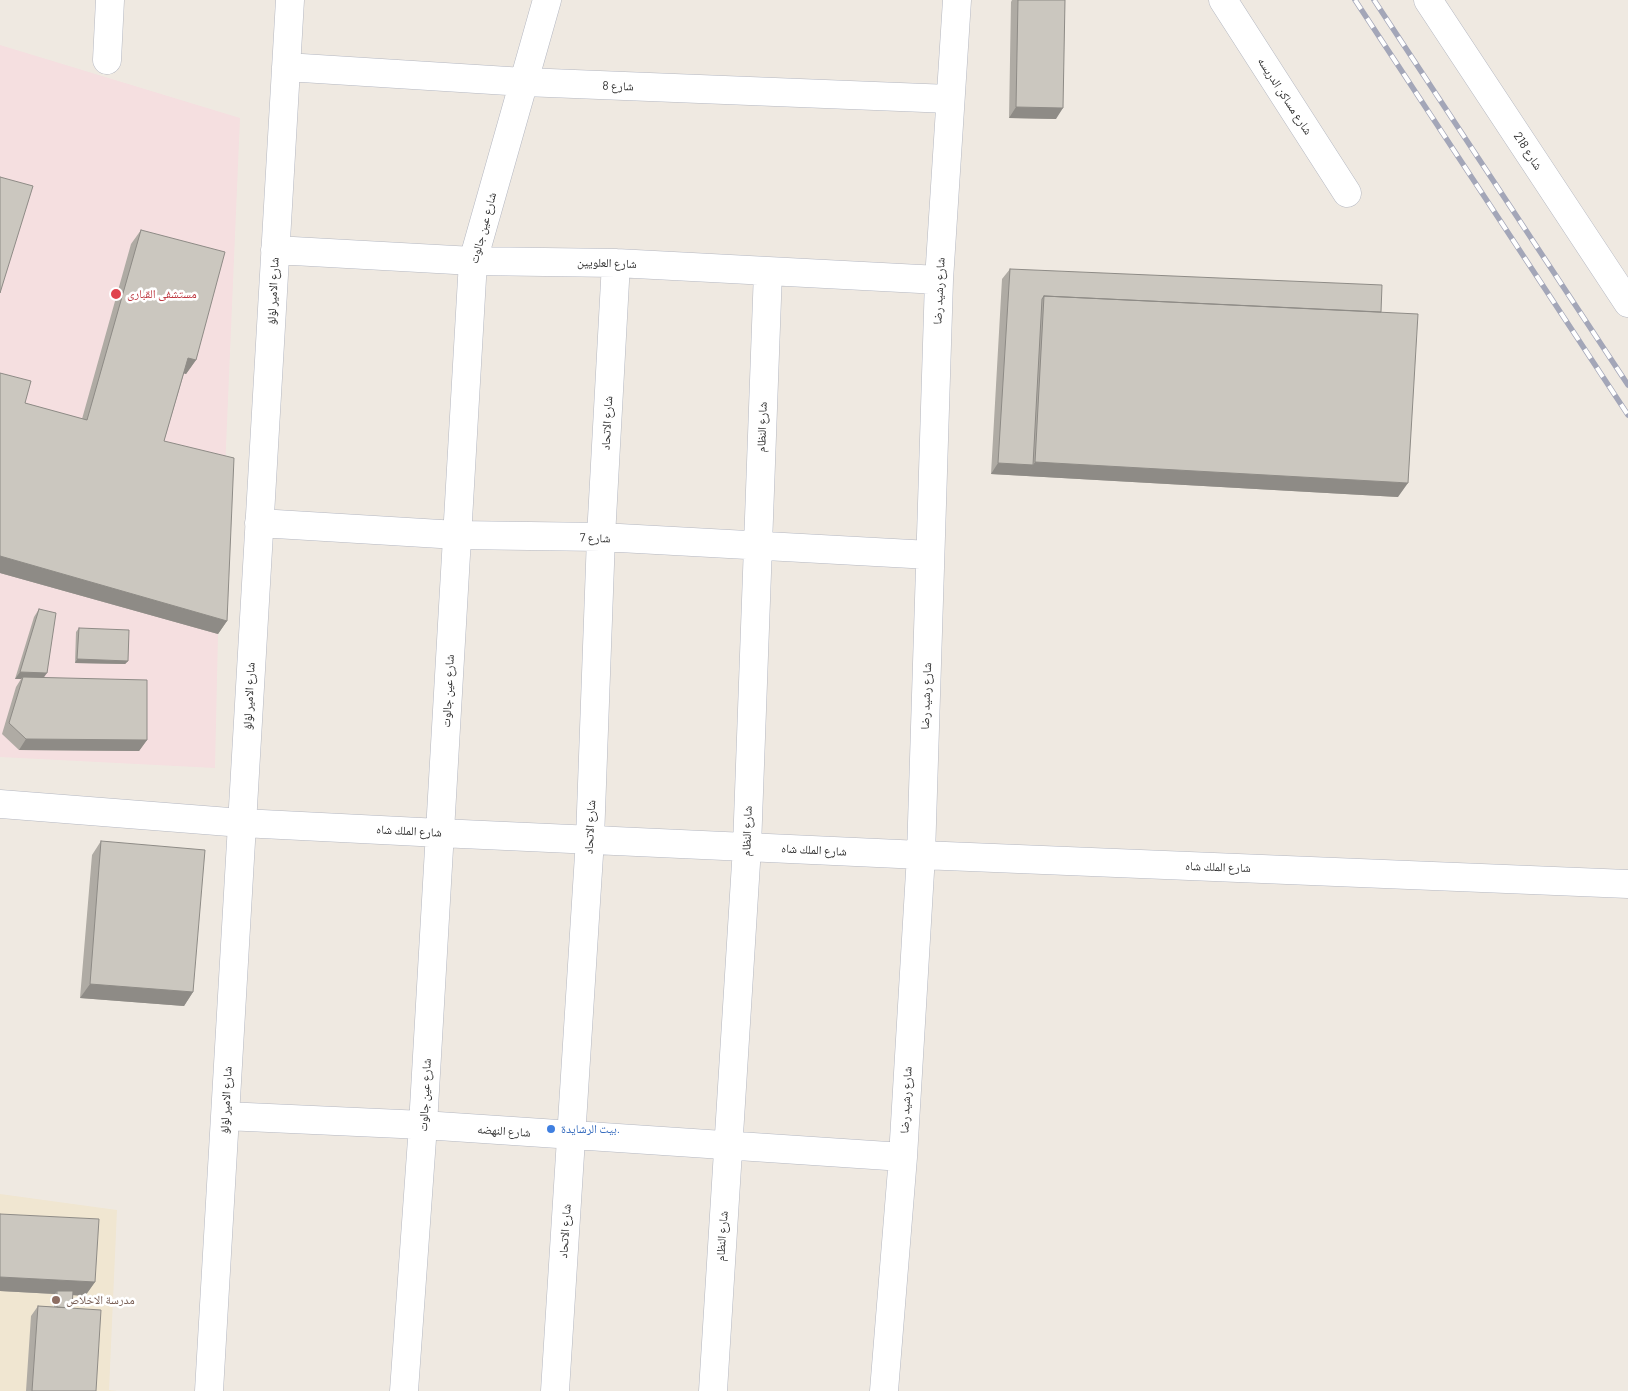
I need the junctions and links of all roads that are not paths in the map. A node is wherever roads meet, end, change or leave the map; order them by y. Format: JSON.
{"nodes":[{"id":1,"x":110,"y":0,"type":"edge"},
{"id":2,"x":290,"y":0,"type":"edge"},
{"id":3,"x":547,"y":0,"type":"edge"},
{"id":4,"x":957,"y":0,"type":"edge"},
{"id":5,"x":1223,"y":0,"type":"edge"},
{"id":6,"x":1428,"y":0,"type":"edge"},
{"id":7,"x":107,"y":60,"type":"dead end"},
{"id":8,"x":286,"y":67,"type":"junction"},
{"id":9,"x":524,"y":82,"type":"junction"},
{"id":10,"x":950,"y":100,"type":"junction"},
{"id":11,"x":1346,"y":193,"type":"dead end"},
{"id":12,"x":275,"y":250,"type":"junction"},
{"id":13,"x":473,"y":262,"type":"junction"},
{"id":14,"x":616,"y":263,"type":"junction"},
{"id":15,"x":768,"y":271,"type":"junction"},
{"id":16,"x":939,"y":280,"type":"junction"},
{"id":17,"x":1628,"y":303,"type":"edge"},
{"id":18,"x":259,"y":523,"type":"junction"},
{"id":19,"x":457,"y":535,"type":"junction"},
{"id":20,"x":602,"y":538,"type":"junction"},
{"id":21,"x":757,"y":546,"type":"junction"},
{"id":22,"x":930,"y":555,"type":"junction"},
{"id":23,"x":0,"y":804,"type":"edge"},
{"id":24,"x":242,"y":823,"type":"junction"},
{"id":25,"x":440,"y":832,"type":"junction"},
{"id":26,"x":590,"y":839,"type":"junction"},
{"id":27,"x":747,"y":847,"type":"junction"},
{"id":28,"x":921,"y":855,"type":"junction"},
{"id":29,"x":1628,"y":884,"type":"edge"},
{"id":30,"x":225,"y":1116,"type":"junction"},
{"id":31,"x":423,"y":1126,"type":"junction"},
{"id":32,"x":571,"y":1135,"type":"junction"},
{"id":33,"x":728,"y":1145,"type":"junction"},
{"id":34,"x":903,"y":1157,"type":"junction"},
{"id":35,"x":209,"y":1391,"type":"edge"},
{"id":36,"x":404,"y":1391,"type":"edge"},
{"id":37,"x":555,"y":1391,"type":"edge"},
{"id":38,"x":713,"y":1391,"type":"edge"},
{"id":39,"x":884,"y":1391,"type":"edge"}],
"edges":[{"from":1,"to":7,"type":"street"},
{"from":2,"to":8,"type":"street","name":"شارع الامير لؤلؤ"},
{"from":3,"to":9,"type":"street","name":"شارع عين جالوت"},
{"from":4,"to":10,"type":"street","name":"شارع رشيد رضا"},
{"from":5,"to":11,"type":"street","name":"شارع مساكن الدريسه"},
{"from":6,"to":17,"type":"street","name":"شارع 218"},
{"from":8,"to":9,"type":"street","name":"شارع 8"},
{"from":8,"to":12,"type":"street","name":"شارع الامير لؤلؤ"},
{"from":9,"to":10,"type":"street","name":"شارع 8"},
{"from":9,"to":13,"type":"street","name":"شارع عين جالوت"},
{"from":10,"to":16,"type":"street","name":"شارع رشيد رضا"},
{"from":12,"to":13,"type":"street","name":"شارع العلويين"},
{"from":12,"to":18,"type":"street","name":"شارع الامير لؤلؤ"},
{"from":13,"to":14,"type":"street","name":"شارع العلويين"},
{"from":13,"to":19,"type":"street","name":"شارع عين جالوت"},
{"from":14,"to":15,"type":"street","name":"شارع العلويين"},
{"from":14,"to":20,"type":"street","name":"شارع الاتحاد"},
{"from":15,"to":16,"type":"street","name":"شارع العلويين"},
{"from":15,"to":21,"type":"street","name":"شارع النظام"},
{"from":16,"to":22,"type":"street","name":"شارع رشيد رضا"},
{"from":18,"to":19,"type":"street","name":"شارع 7"},
{"from":18,"to":24,"type":"street","name":"شارع الامير لؤلؤ"},
{"from":19,"to":20,"type":"street","name":"شارع 7"},
{"from":19,"to":25,"type":"street","name":"شارع عين جالوت"},
{"from":20,"to":21,"type":"street","name":"شارع 7"},
{"from":20,"to":26,"type":"street","name":"شارع الاتحاد"},
{"from":21,"to":22,"type":"street","name":"شارع 7"},
{"from":21,"to":27,"type":"street","name":"شارع النظام"},
{"from":22,"to":28,"type":"street","name":"شارع رشيد رضا"},
{"from":23,"to":24,"type":"street","name":"شارع الملك شاه"},
{"from":24,"to":25,"type":"street","name":"شارع الملك شاه"},
{"from":24,"to":30,"type":"street","name":"شارع الامير لؤلؤ"},
{"from":25,"to":26,"type":"street","name":"شارع الملك شاه"},
{"from":25,"to":31,"type":"street","name":"شارع عين جالوت"},
{"from":26,"to":27,"type":"street","name":"شارع الملك شاه"},
{"from":26,"to":32,"type":"street","name":"شارع الاتحاد"},
{"from":27,"to":28,"type":"street","name":"شارع الملك شاه"},
{"from":27,"to":33,"type":"street","name":"شارع النظام"},
{"from":28,"to":29,"type":"street","name":"شارع الملك شاه"},
{"from":28,"to":34,"type":"street","name":"شارع رشيد رضا"},
{"from":30,"to":31,"type":"street","name":"شارع النهضه"},
{"from":30,"to":35,"type":"street","name":"شارع الامير لؤلؤ"},
{"from":31,"to":32,"type":"street","name":"شارع النهضه"},
{"from":31,"to":36,"type":"street","name":"شارع عين جالوت"},
{"from":32,"to":33,"type":"street","name":"شارع النهضه"},
{"from":32,"to":37,"type":"street","name":"شارع الاتحاد"},
{"from":33,"to":34,"type":"street","name":"شارع النهضه"},
{"from":33,"to":38,"type":"street","name":"شارع النظام"},
{"from":34,"to":39,"type":"street","name":"شارع رشيد رضا"}]}
